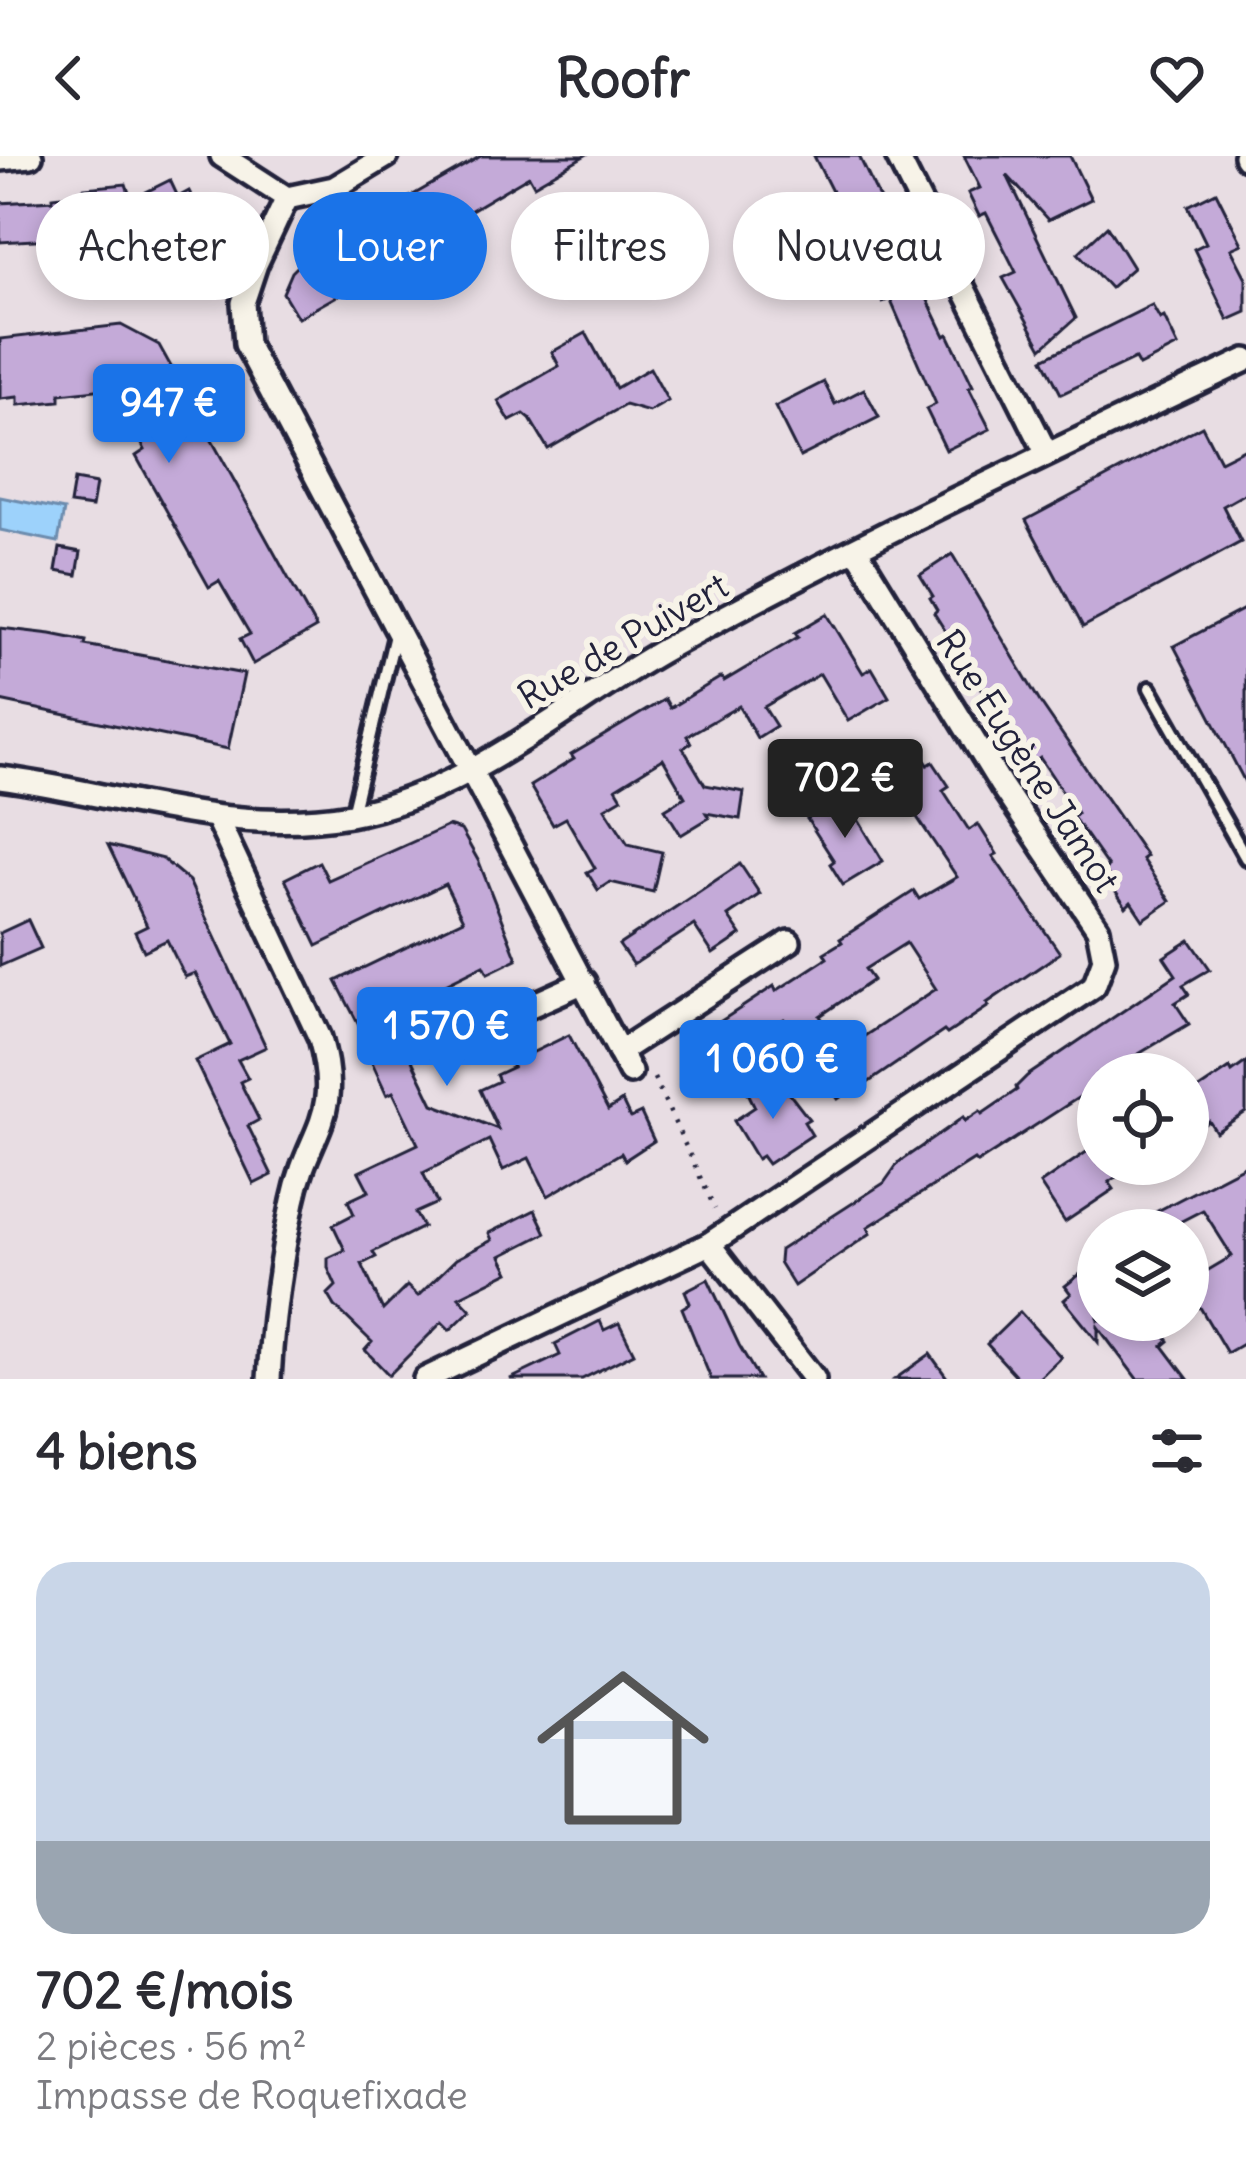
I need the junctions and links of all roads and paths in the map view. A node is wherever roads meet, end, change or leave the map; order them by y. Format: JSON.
{"nodes":[{"id":1,"x":31,"y":156,"type":"edge"},
{"id":2,"x":222,"y":156,"type":"edge"},
{"id":3,"x":387,"y":156,"type":"edge"},
{"id":4,"x":897,"y":156,"type":"edge"},
{"id":5,"x":0,"y":159,"type":"edge"},
{"id":6,"x":287,"y":198,"type":"junction"},
{"id":7,"x":1246,"y":360,"type":"edge"},
{"id":8,"x":1047,"y":454,"type":"junction"},
{"id":9,"x":856,"y":549,"type":"junction"},
{"id":10,"x":397,"y":626,"type":"junction"},
{"id":11,"x":1150,"y":688,"type":"dead end"},
{"id":12,"x":474,"y":770,"type":"junction"},
{"id":13,"x":0,"y":778,"type":"edge"},
{"id":14,"x":352,"y":814,"type":"junction"},
{"id":15,"x":217,"y":819,"type":"junction"},
{"id":16,"x":1246,"y":858,"type":"edge"},
{"id":17,"x":789,"y":942,"type":"dead end"},
{"id":18,"x":584,"y":982,"type":"junction"},
{"id":19,"x":441,"y":1046,"type":"dead end"},
{"id":20,"x":624,"y":1062,"type":"junction"},
{"id":21,"x":727,"y":1229,"type":"junction"},
{"id":22,"x":709,"y":1244,"type":"junction"},
{"id":23,"x":269,"y":1379,"type":"edge"},
{"id":24,"x":425,"y":1379,"type":"edge"},
{"id":25,"x":814,"y":1379,"type":"edge"}],
"edges":[{"from":1,"to":5,"type":"street"},
{"from":2,"to":6,"type":"street"},
{"from":3,"to":6,"type":"street"},
{"from":4,"to":8,"type":"street"},
{"from":6,"to":10,"type":"street"},
{"from":7,"to":8,"type":"street","name":"Rue de Puivert"},
{"from":8,"to":9,"type":"street","name":"Rue de Puivert"},
{"from":9,"to":12,"type":"street","name":"Rue de Puivert"},
{"from":9,"to":21,"type":"street","name":"Rue Eugène Jamot"},
{"from":10,"to":12,"type":"street"},
{"from":10,"to":14,"type":"lane"},
{"from":11,"to":16,"type":"lane"},
{"from":12,"to":14,"type":"street","name":"Rue de Puivert"},
{"from":12,"to":18,"type":"street"},
{"from":13,"to":15,"type":"street","name":"Rue de Puivert"},
{"from":14,"to":15,"type":"street","name":"Rue de Puivert"},
{"from":15,"to":23,"type":"street"},
{"from":17,"to":20,"type":"street"},
{"from":18,"to":19,"type":"street"},
{"from":18,"to":20,"type":"street"},
{"from":20,"to":21,"type":"path"},
{"from":21,"to":22,"type":"street","name":"Rue Eugène Jamot"},
{"from":22,"to":24,"type":"street","name":"Rue Eugène Jamot"},
{"from":22,"to":25,"type":"street"}]}
